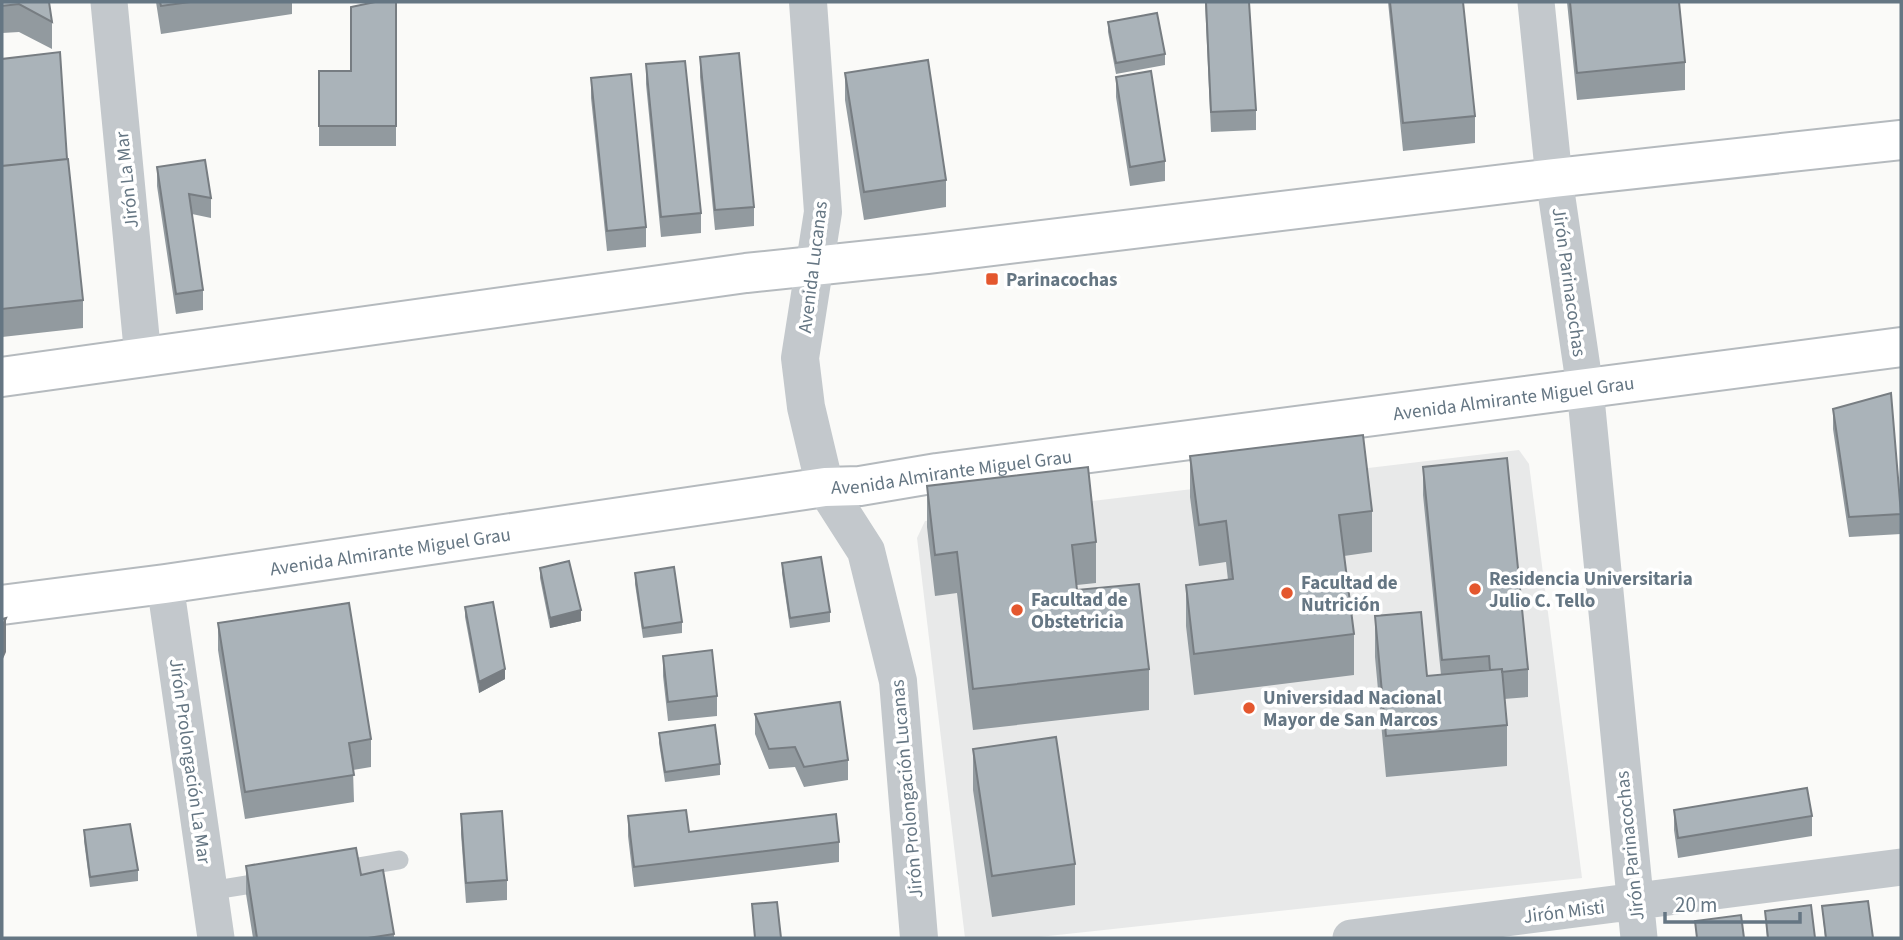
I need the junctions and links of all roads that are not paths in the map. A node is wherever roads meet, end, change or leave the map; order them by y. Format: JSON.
{"nodes":[{"id":1,"x":108,"y":2,"type":"edge"},
{"id":2,"x":808,"y":2,"type":"edge"},
{"id":3,"x":1536,"y":2,"type":"edge"},
{"id":4,"x":1901,"y":140,"type":"edge"},
{"id":5,"x":1554,"y":178,"type":"junction"},
{"id":6,"x":814,"y":265,"type":"junction"},
{"id":7,"x":1901,"y":348,"type":"edge"},
{"id":8,"x":144,"y":358,"type":"junction"},
{"id":9,"x":2,"y":377,"type":"edge"},
{"id":10,"x":1585,"y":388,"type":"junction"},
{"id":11,"x":825,"y":487,"type":"junction"},
{"id":12,"x":165,"y":584,"type":"junction"},
{"id":13,"x":2,"y":605,"type":"edge"},
{"id":14,"x":399,"y":860,"type":"dead end"},
{"id":15,"x":1901,"y":867,"type":"edge"},
{"id":16,"x":320,"y":873,"type":"edge"},
{"id":17,"x":294,"y":877,"type":"edge"},
{"id":18,"x":209,"y":891,"type":"junction"},
{"id":19,"x":1634,"y":902,"type":"junction"},
{"id":20,"x":216,"y":938,"type":"edge"},
{"id":21,"x":919,"y":938,"type":"edge"},
{"id":22,"x":1351,"y":938,"type":"edge"},
{"id":23,"x":1639,"y":938,"type":"edge"}],
"edges":[{"from":1,"to":8,"type":"street","name":"Jirón La Mar"},
{"from":2,"to":6,"type":"street","name":"Avenida Lucanas"},
{"from":3,"to":5,"type":"street","name":"Jirón Parinacochas"},
{"from":4,"to":5,"type":"main road"},
{"from":5,"to":6,"type":"main road"},
{"from":5,"to":10,"type":"street","name":"Jirón Parinacochas"},
{"from":6,"to":8,"type":"main road"},
{"from":6,"to":11,"type":"street","name":"Avenida Lucanas"},
{"from":7,"to":10,"type":"main road","name":"Avenida Almirante Miguel Grau"},
{"from":8,"to":9,"type":"main road"},
{"from":10,"to":11,"type":"main road","name":"Avenida Almirante Miguel Grau"},
{"from":10,"to":19,"type":"street","name":"Jirón Parinacochas"},
{"from":11,"to":12,"type":"main road","name":"Avenida Almirante Miguel Grau"},
{"from":11,"to":21,"type":"street","name":"Jirón Prolongación Lucanas"},
{"from":12,"to":13,"type":"main road","name":"Avenida Almirante Miguel Grau"},
{"from":12,"to":18,"type":"street","name":"Jirón Prolongación La Mar"},
{"from":14,"to":16,"type":"lane"},
{"from":15,"to":19,"type":"street","name":"Jirón Misti"},
{"from":17,"to":18,"type":"lane"},
{"from":18,"to":20,"type":"street","name":"Jirón Prolongación La Mar"},
{"from":19,"to":22,"type":"street","name":"Jirón Misti"},
{"from":19,"to":23,"type":"street","name":"Jirón Parinacochas"}]}
